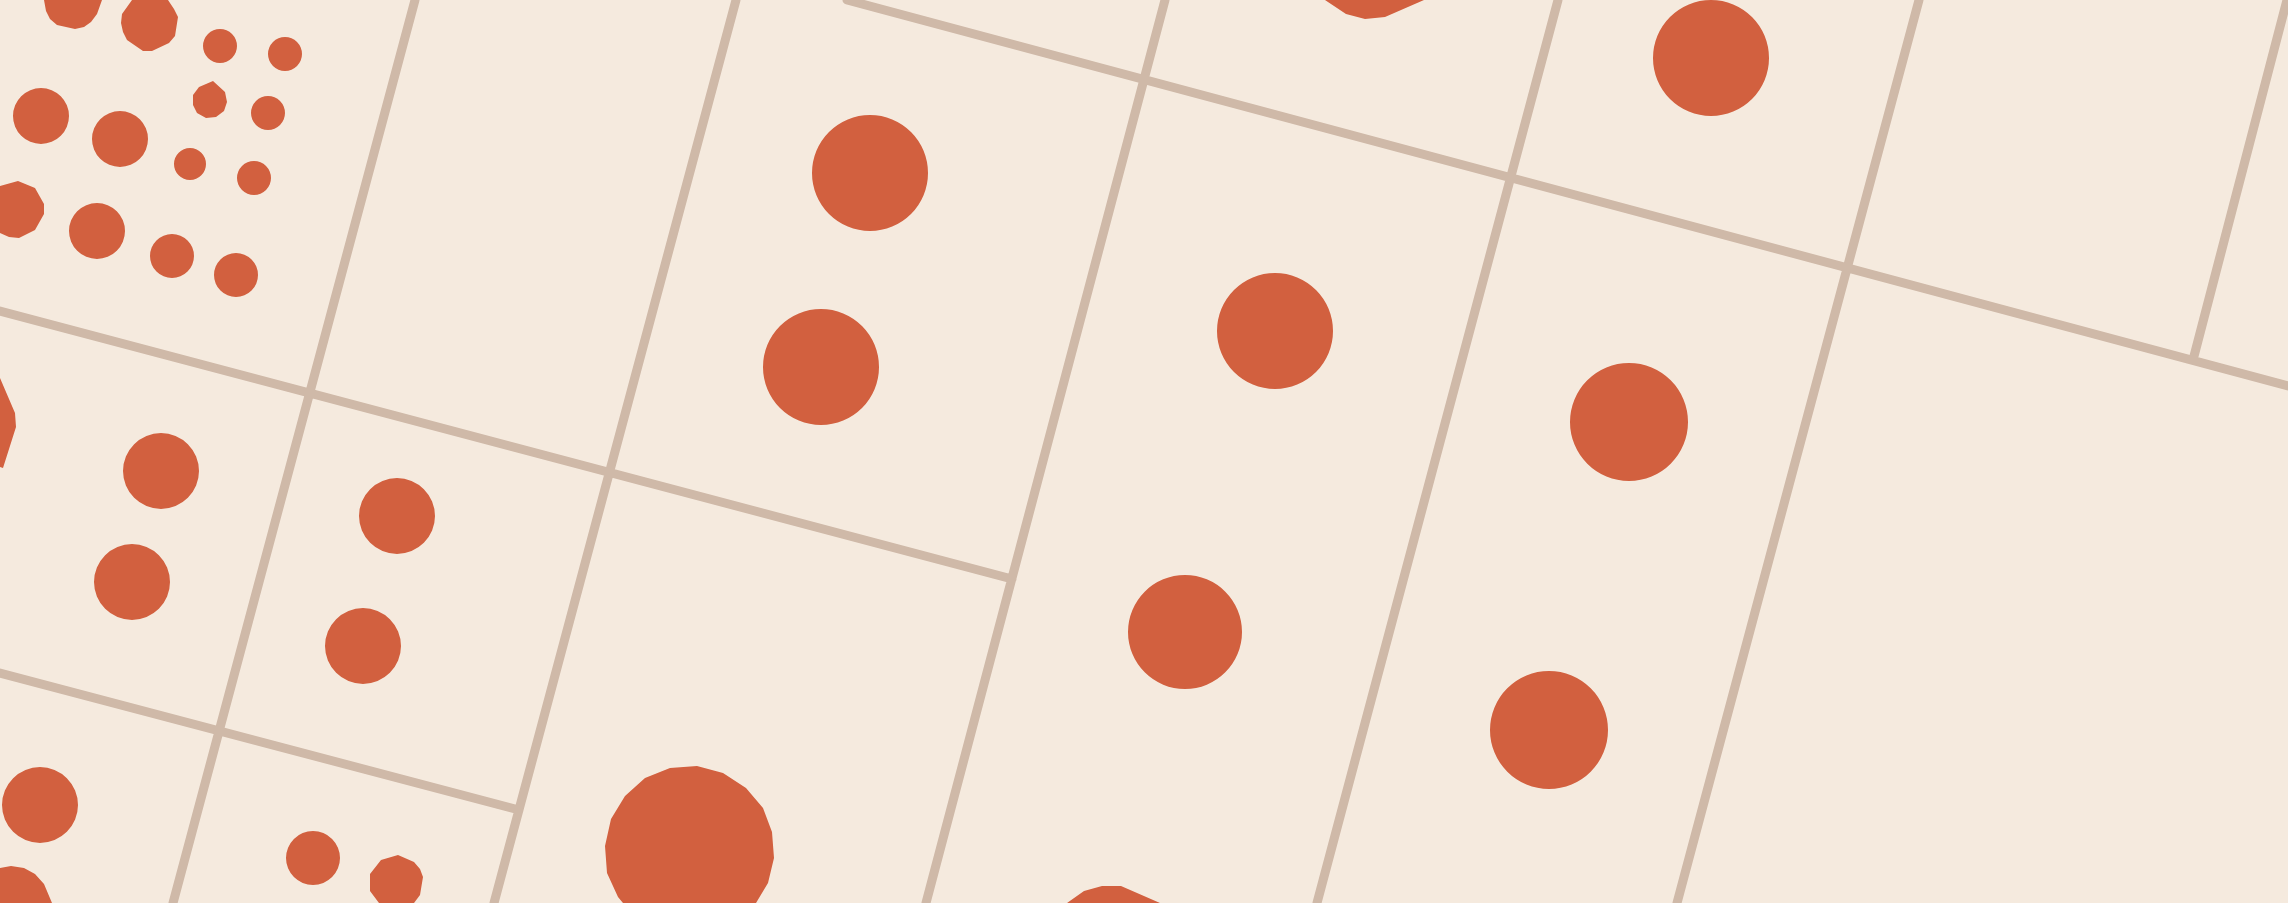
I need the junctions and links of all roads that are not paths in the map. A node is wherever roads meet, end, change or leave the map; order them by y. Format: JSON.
{"nodes":[{"id":1,"x":415,"y":0,"type":"edge"},
{"id":2,"x":736,"y":0,"type":"edge"},
{"id":3,"x":848,"y":0,"type":"edge"},
{"id":4,"x":1165,"y":0,"type":"edge"},
{"id":5,"x":1557,"y":0,"type":"edge"},
{"id":6,"x":1919,"y":0,"type":"edge"},
{"id":7,"x":2286,"y":0,"type":"edge"},
{"id":8,"x":1144,"y":80,"type":"junction"},
{"id":9,"x":1510,"y":177,"type":"junction"},
{"id":10,"x":1847,"y":268,"type":"junction"},
{"id":11,"x":0,"y":311,"type":"edge"},
{"id":12,"x":2193,"y":360,"type":"junction"},
{"id":13,"x":2288,"y":386,"type":"edge"},
{"id":14,"x":310,"y":393,"type":"junction"},
{"id":15,"x":609,"y":472,"type":"junction"},
{"id":16,"x":1012,"y":579,"type":"junction"},
{"id":17,"x":0,"y":673,"type":"edge"},
{"id":18,"x":219,"y":731,"type":"junction"},
{"id":19,"x":519,"y":810,"type":"junction"},
{"id":20,"x":173,"y":903,"type":"edge"},
{"id":21,"x":494,"y":903,"type":"edge"},
{"id":22,"x":926,"y":903,"type":"edge"},
{"id":23,"x":1317,"y":903,"type":"edge"},
{"id":24,"x":1677,"y":903,"type":"edge"}],
"edges":[{"from":1,"to":14,"type":"lane"},
{"from":2,"to":15,"type":"lane"},
{"from":3,"to":8,"type":"lane"},
{"from":4,"to":8,"type":"lane"},
{"from":5,"to":9,"type":"lane"},
{"from":6,"to":10,"type":"lane"},
{"from":7,"to":12,"type":"lane"},
{"from":8,"to":9,"type":"lane"},
{"from":8,"to":16,"type":"lane"},
{"from":9,"to":10,"type":"lane"},
{"from":9,"to":23,"type":"lane"},
{"from":10,"to":12,"type":"lane"},
{"from":10,"to":24,"type":"lane"},
{"from":11,"to":14,"type":"lane"},
{"from":12,"to":13,"type":"lane"},
{"from":14,"to":15,"type":"lane"},
{"from":14,"to":18,"type":"lane"},
{"from":15,"to":16,"type":"lane"},
{"from":15,"to":19,"type":"lane"},
{"from":16,"to":22,"type":"lane"},
{"from":17,"to":18,"type":"lane"},
{"from":18,"to":19,"type":"lane"},
{"from":18,"to":20,"type":"lane"},
{"from":19,"to":21,"type":"lane"}]}
